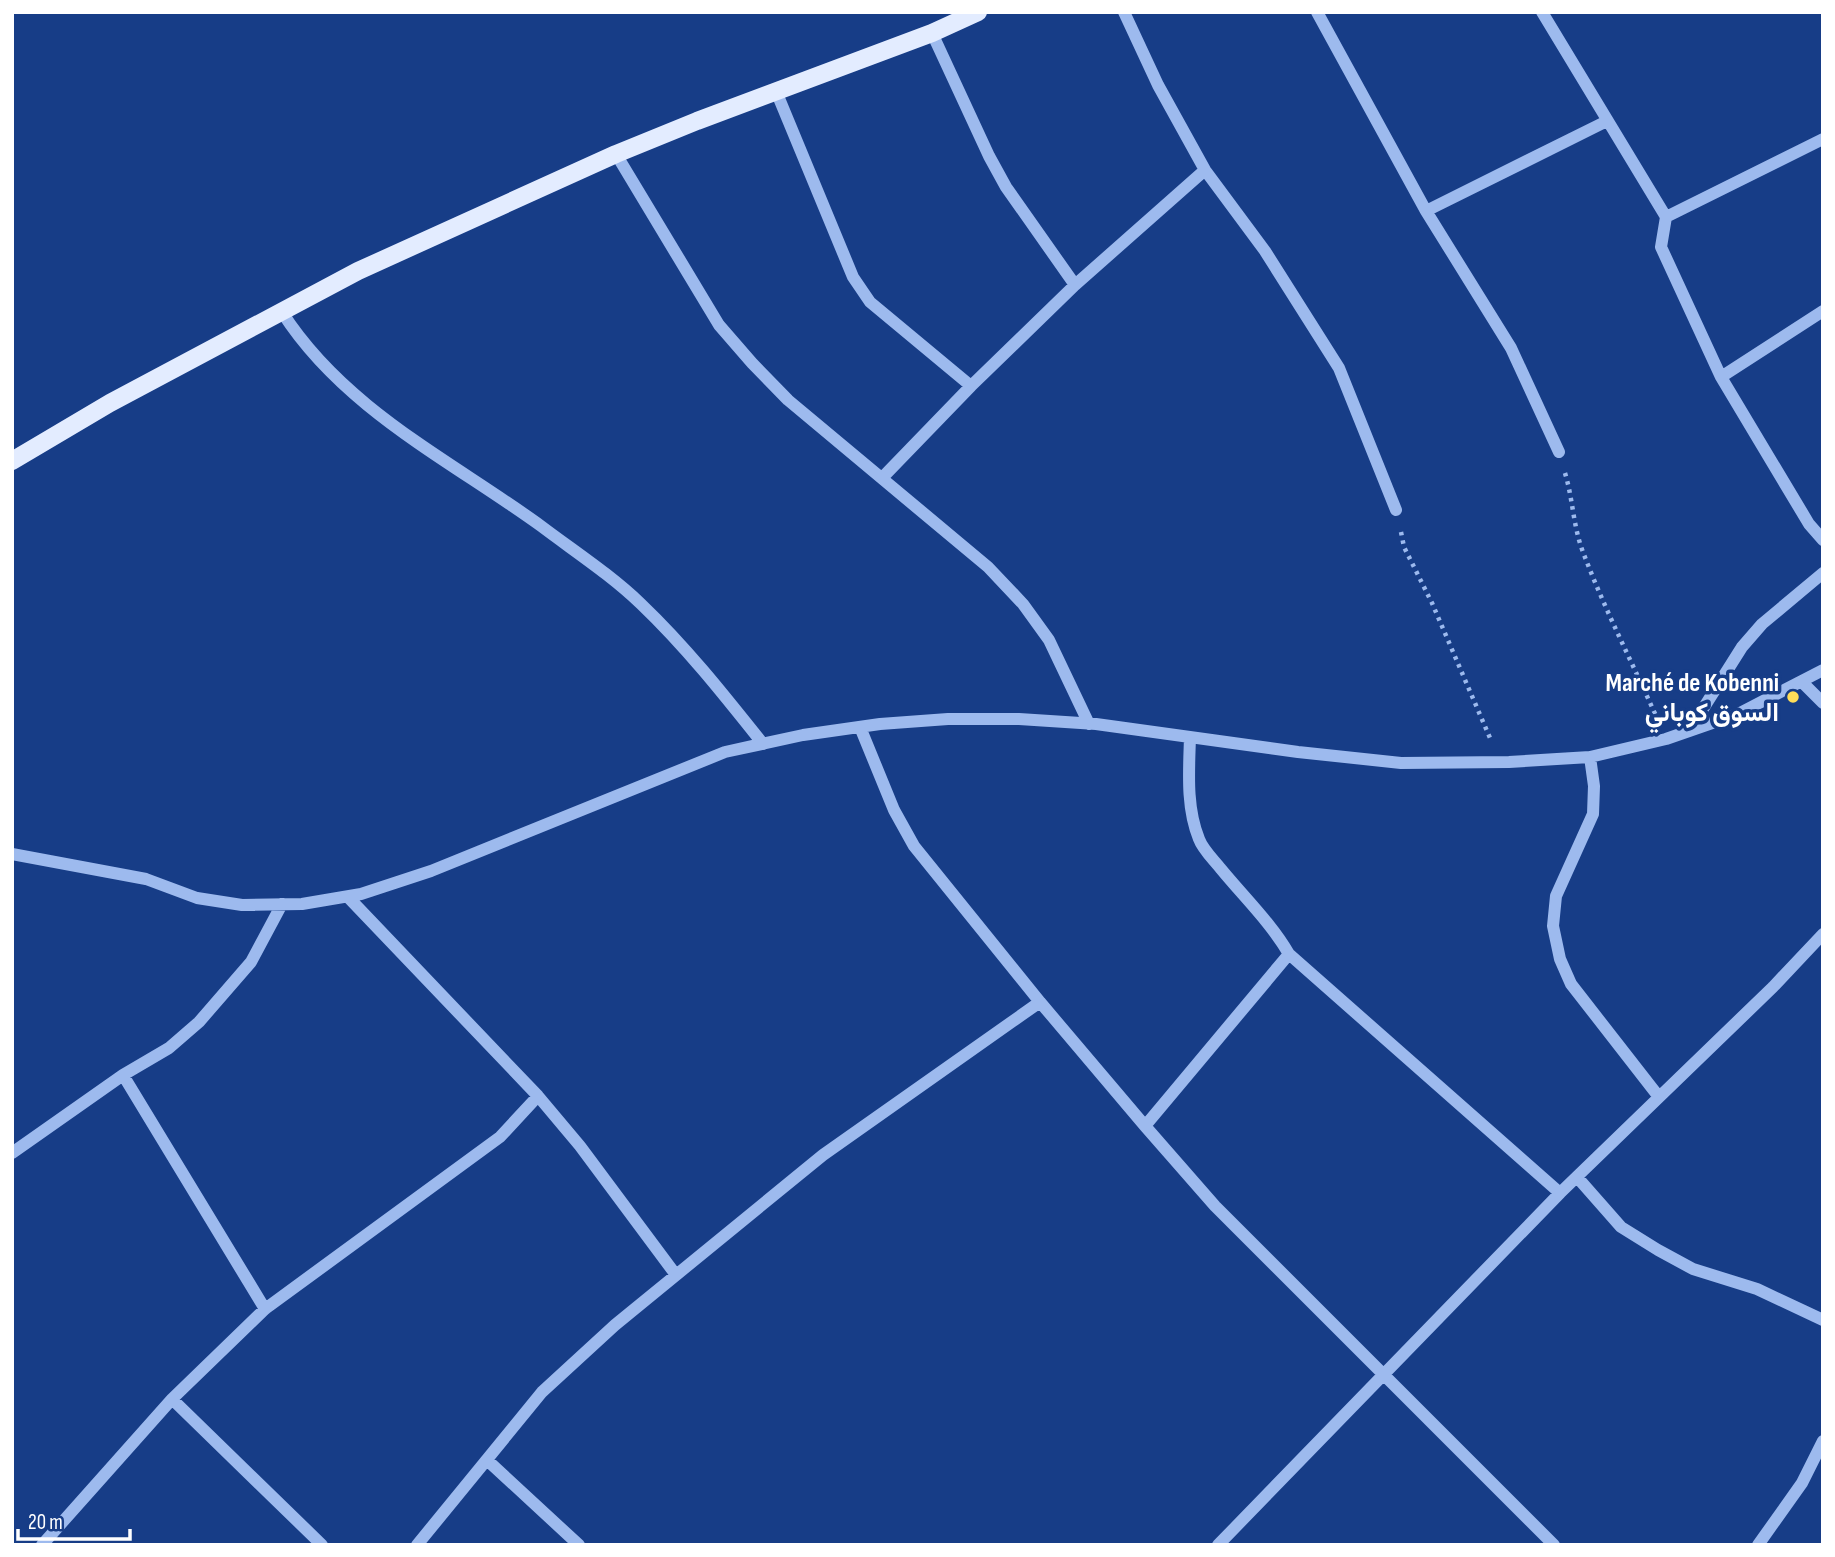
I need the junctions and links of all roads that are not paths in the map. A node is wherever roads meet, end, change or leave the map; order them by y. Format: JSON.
{"nodes":[{"id":1,"x":978,"y":12,"type":"edge"},
{"id":2,"x":1124,"y":12,"type":"edge"},
{"id":3,"x":1317,"y":12,"type":"edge"},
{"id":4,"x":1542,"y":12,"type":"edge"},
{"id":5,"x":932,"y":33,"type":"junction"},
{"id":6,"x":776,"y":91,"type":"junction"},
{"id":7,"x":1607,"y":121,"type":"junction"},
{"id":8,"x":1823,"y":139,"type":"edge"},
{"id":9,"x":616,"y":154,"type":"junction"},
{"id":10,"x":1205,"y":170,"type":"junction"},
{"id":11,"x":1426,"y":211,"type":"junction"},
{"id":12,"x":1665,"y":217,"type":"junction"},
{"id":13,"x":1075,"y":285,"type":"junction"},
{"id":14,"x":1823,"y":311,"type":"edge"},
{"id":15,"x":282,"y":312,"type":"junction"},
{"id":16,"x":1721,"y":377,"type":"junction"},
{"id":17,"x":971,"y":386,"type":"junction"},
{"id":18,"x":1559,"y":452,"type":"road end"},
{"id":19,"x":12,"y":461,"type":"edge"},
{"id":20,"x":882,"y":478,"type":"junction"},
{"id":21,"x":1396,"y":509,"type":"road end"},
{"id":22,"x":1823,"y":540,"type":"edge"},
{"id":23,"x":1823,"y":573,"type":"edge"},
{"id":24,"x":1823,"y":670,"type":"edge"},
{"id":25,"x":1802,"y":682,"type":"junction"},
{"id":26,"x":1823,"y":704,"type":"edge"},
{"id":27,"x":1089,"y":724,"type":"junction"},
{"id":28,"x":860,"y":727,"type":"junction"},
{"id":29,"x":1689,"y":731,"type":"junction"},
{"id":30,"x":1190,"y":737,"type":"junction"},
{"id":31,"x":763,"y":744,"type":"junction"},
{"id":32,"x":1590,"y":757,"type":"junction"},
{"id":33,"x":12,"y":854,"type":"edge"},
{"id":34,"x":348,"y":897,"type":"junction"},
{"id":35,"x":282,"y":904,"type":"junction"},
{"id":36,"x":1823,"y":934,"type":"edge"},
{"id":37,"x":1289,"y":954,"type":"junction"},
{"id":38,"x":1040,"y":1002,"type":"junction"},
{"id":39,"x":122,"y":1075,"type":"junction"},
{"id":40,"x":538,"y":1096,"type":"junction"},
{"id":41,"x":1660,"y":1097,"type":"junction"},
{"id":42,"x":1145,"y":1126,"type":"junction"},
{"id":43,"x":12,"y":1153,"type":"edge"},
{"id":44,"x":1577,"y":1177,"type":"junction"},
{"id":45,"x":1560,"y":1194,"type":"junction"},
{"id":46,"x":676,"y":1275,"type":"junction"},
{"id":47,"x":265,"y":1309,"type":"junction"},
{"id":48,"x":1823,"y":1320,"type":"edge"},
{"id":49,"x":1385,"y":1373,"type":"junction"},
{"id":50,"x":172,"y":1399,"type":"junction"},
{"id":51,"x":1823,"y":1441,"type":"edge"},
{"id":52,"x":487,"y":1460,"type":"junction"},
{"id":53,"x":42,"y":1545,"type":"edge"},
{"id":54,"x":322,"y":1545,"type":"edge"},
{"id":55,"x":417,"y":1545,"type":"edge"},
{"id":56,"x":579,"y":1545,"type":"edge"},
{"id":57,"x":1218,"y":1545,"type":"edge"},
{"id":58,"x":1554,"y":1545,"type":"edge"},
{"id":59,"x":1758,"y":1545,"type":"edge"}],
"edges":[{"from":1,"to":5,"type":"main road"},
{"from":2,"to":10,"type":"street"},
{"from":3,"to":11,"type":"street"},
{"from":4,"to":7,"type":"street"},
{"from":5,"to":6,"type":"main road"},
{"from":5,"to":13,"type":"street"},
{"from":6,"to":9,"type":"main road"},
{"from":6,"to":17,"type":"street"},
{"from":7,"to":11,"type":"street"},
{"from":7,"to":12,"type":"street"},
{"from":8,"to":12,"type":"street"},
{"from":9,"to":15,"type":"main road"},
{"from":9,"to":20,"type":"street"},
{"from":10,"to":13,"type":"street"},
{"from":10,"to":21,"type":"street"},
{"from":11,"to":18,"type":"street"},
{"from":12,"to":16,"type":"street"},
{"from":13,"to":17,"type":"street"},
{"from":14,"to":16,"type":"street"},
{"from":15,"to":19,"type":"main road"},
{"from":15,"to":31,"type":"street"},
{"from":16,"to":22,"type":"street"},
{"from":17,"to":20,"type":"street"},
{"from":20,"to":27,"type":"street"},
{"from":23,"to":29,"type":"street"},
{"from":24,"to":25,"type":"street"},
{"from":25,"to":26,"type":"street"},
{"from":25,"to":29,"type":"street"},
{"from":27,"to":28,"type":"street"},
{"from":27,"to":30,"type":"street"},
{"from":28,"to":31,"type":"street"},
{"from":28,"to":38,"type":"street"},
{"from":29,"to":32,"type":"street"},
{"from":30,"to":32,"type":"street"},
{"from":30,"to":37,"type":"street"},
{"from":31,"to":34,"type":"street"},
{"from":32,"to":41,"type":"street"},
{"from":33,"to":35,"type":"street"},
{"from":34,"to":35,"type":"street"},
{"from":34,"to":40,"type":"street"},
{"from":35,"to":39,"type":"street"},
{"from":36,"to":41,"type":"street"},
{"from":37,"to":42,"type":"street"},
{"from":37,"to":45,"type":"street"},
{"from":38,"to":42,"type":"street"},
{"from":38,"to":46,"type":"street"},
{"from":39,"to":43,"type":"street"},
{"from":39,"to":47,"type":"street"},
{"from":40,"to":46,"type":"street"},
{"from":40,"to":47,"type":"street"},
{"from":41,"to":44,"type":"street"},
{"from":42,"to":49,"type":"street"},
{"from":44,"to":45,"type":"street"},
{"from":44,"to":48,"type":"street"},
{"from":45,"to":49,"type":"street"},
{"from":46,"to":52,"type":"street"},
{"from":47,"to":50,"type":"street"},
{"from":49,"to":57,"type":"street"},
{"from":49,"to":58,"type":"street"},
{"from":50,"to":53,"type":"street"},
{"from":50,"to":54,"type":"street"},
{"from":51,"to":59,"type":"street"},
{"from":52,"to":55,"type":"street"},
{"from":52,"to":56,"type":"street"}]}
